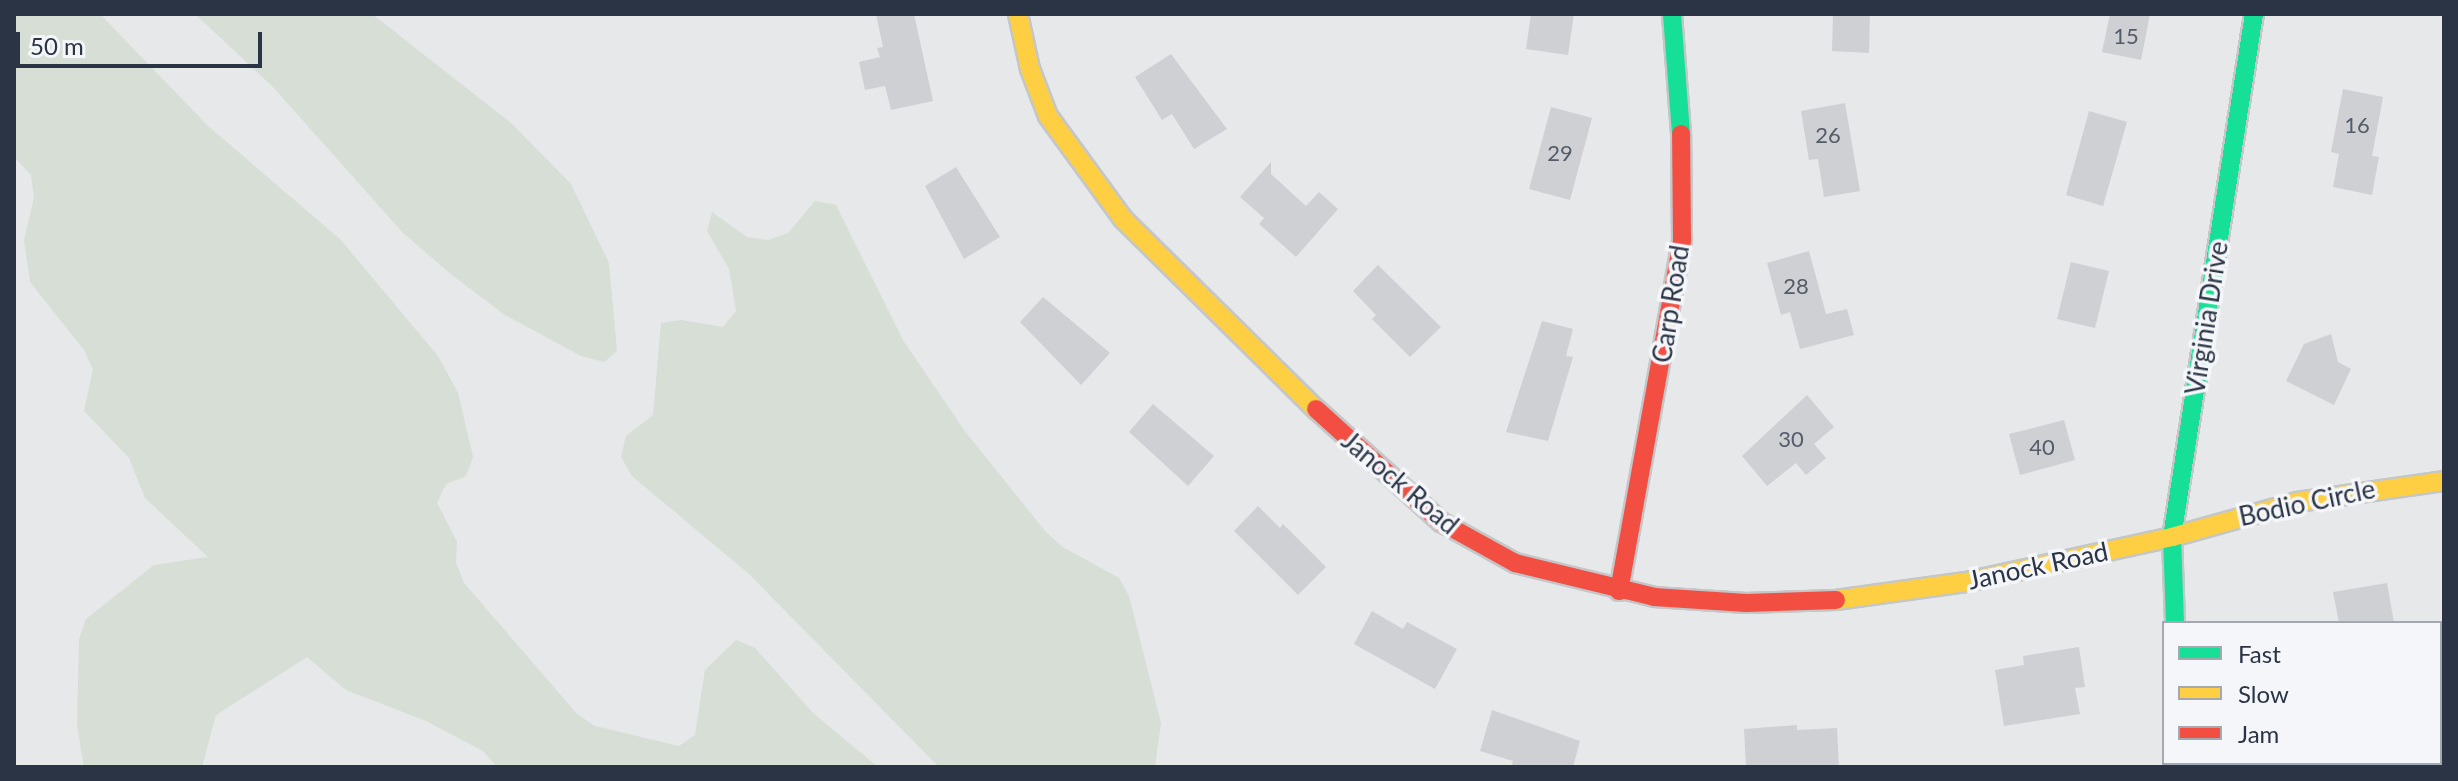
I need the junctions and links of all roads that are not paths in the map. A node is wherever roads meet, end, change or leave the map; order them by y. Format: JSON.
{"nodes":[{"id":1,"x":1018,"y":14,"type":"edge"},
{"id":2,"x":1672,"y":14,"type":"edge"},
{"id":3,"x":2254,"y":14,"type":"edge"},
{"id":4,"x":2444,"y":481,"type":"edge"},
{"id":5,"x":2172,"y":537,"type":"junction"},
{"id":6,"x":1619,"y":591,"type":"junction"},
{"id":7,"x":2175,"y":621,"type":"edge"}],
"edges":[{"from":1,"to":6,"type":"street","name":"Janock Road"},
{"from":2,"to":6,"type":"street","name":"Carp Road"},
{"from":3,"to":5,"type":"street","name":"Virginia Drive"},
{"from":4,"to":5,"type":"street","name":"Bodio Circle"},
{"from":5,"to":6,"type":"street","name":"Janock Road"},
{"from":5,"to":7,"type":"street","name":"Virginia Drive"}]}
